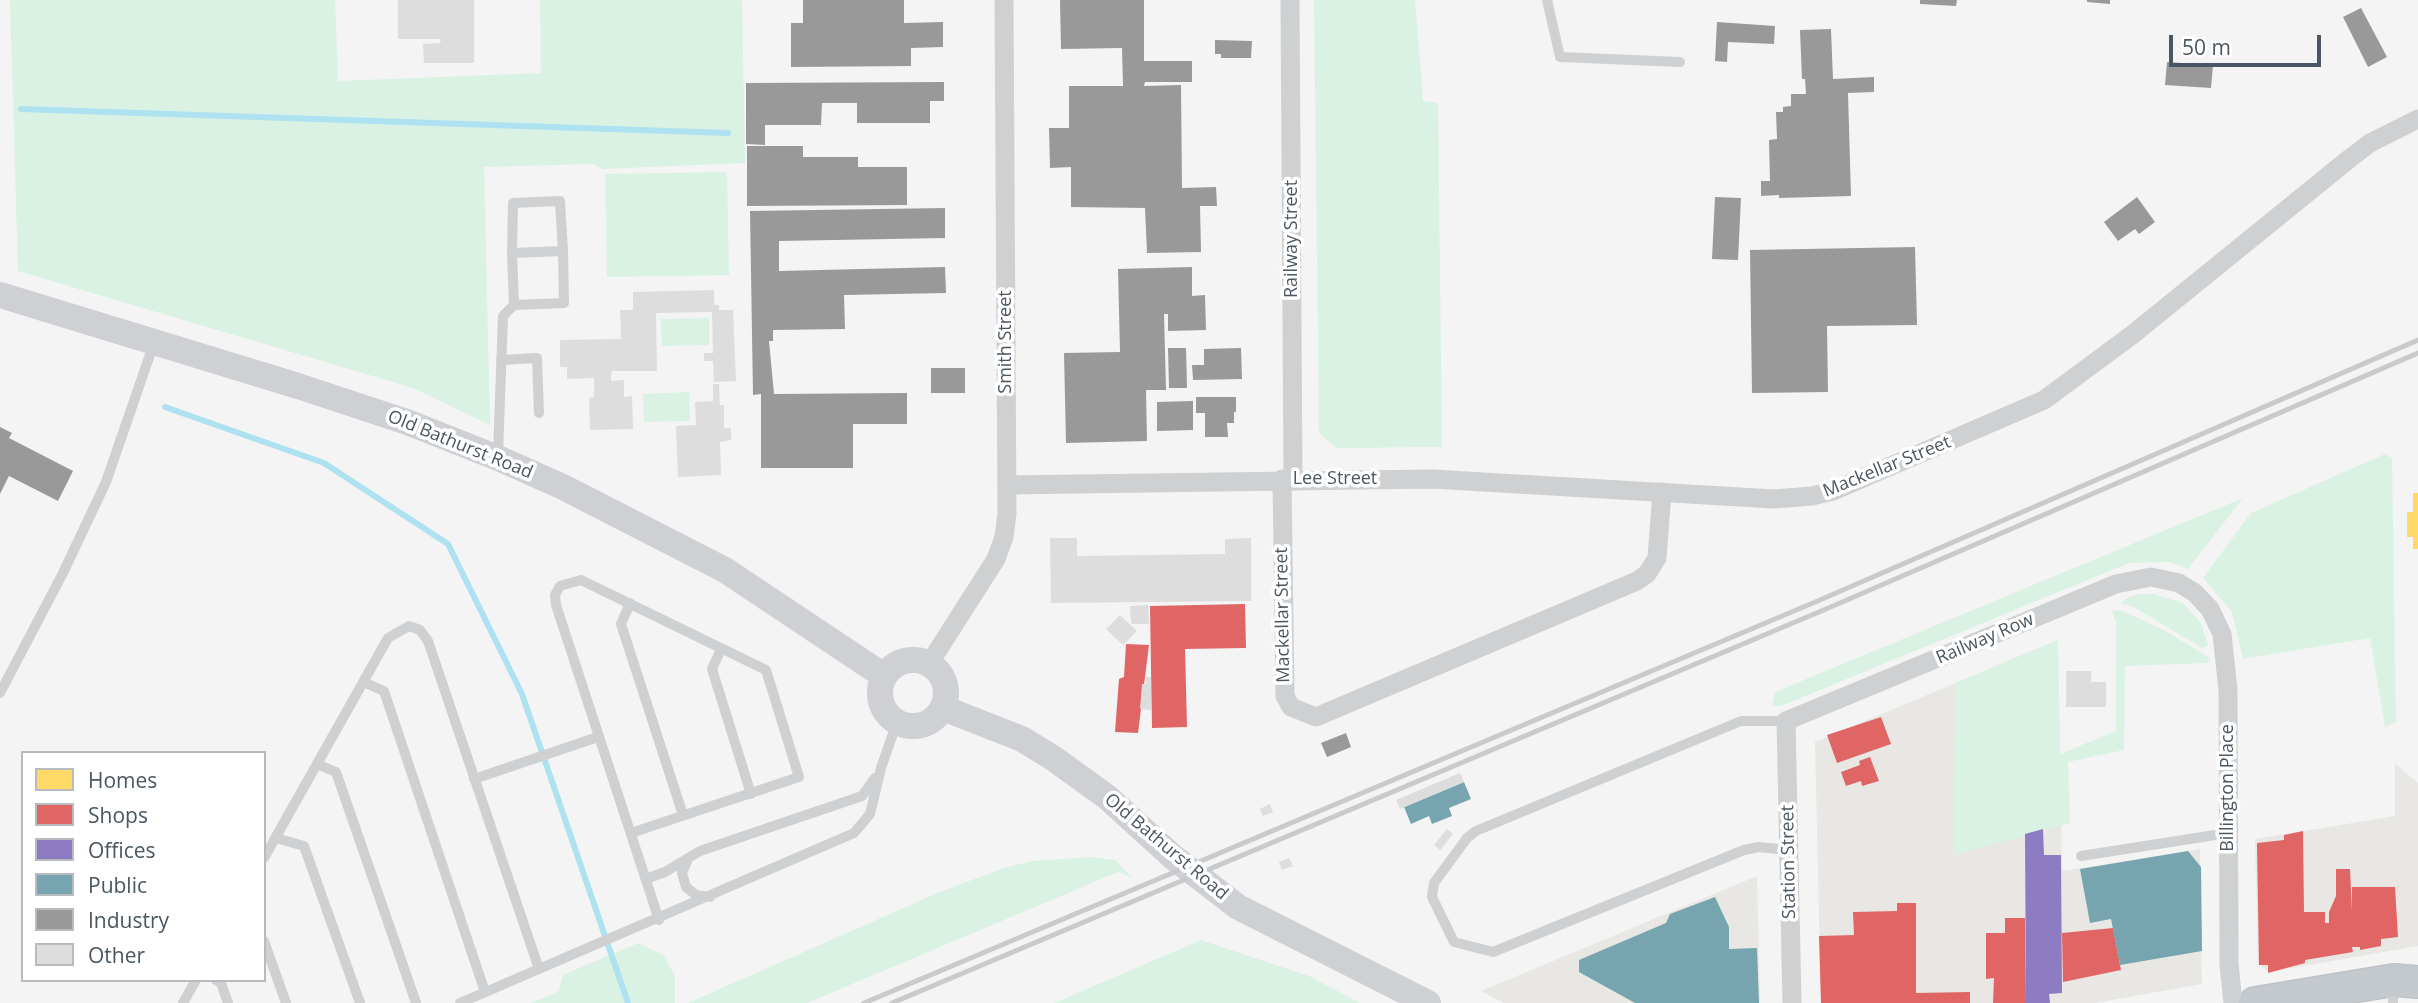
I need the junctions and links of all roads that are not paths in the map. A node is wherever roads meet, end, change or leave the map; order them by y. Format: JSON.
{"nodes":[{"id":1,"x":1004,"y":0,"type":"edge"},
{"id":2,"x":1290,"y":0,"type":"edge"},
{"id":3,"x":1546,"y":0,"type":"edge"},
{"id":4,"x":1680,"y":62,"type":"dead end"},
{"id":5,"x":2418,"y":119,"type":"edge"},
{"id":6,"x":563,"y":251,"type":"junction"},
{"id":7,"x":512,"y":253,"type":"junction"},
{"id":8,"x":0,"y":295,"type":"edge"},
{"id":9,"x":514,"y":305,"type":"junction"},
{"id":10,"x":154,"y":342,"type":"junction"},
{"id":11,"x":501,"y":360,"type":"junction"},
{"id":12,"x":539,"y":413,"type":"dead end"},
{"id":13,"x":498,"y":458,"type":"junction"},
{"id":14,"x":1287,"y":479,"type":"junction"},
{"id":15,"x":1007,"y":485,"type":"junction"},
{"id":16,"x":1662,"y":492,"type":"junction"},
{"id":17,"x":2186,"y":586,"type":"joint"},
{"id":18,"x":630,"y":603,"type":"junction"},
{"id":19,"x":721,"y":649,"type":"junction"},
{"id":20,"x":929,"y":664,"type":"junction"},
{"id":21,"x":884,"y":676,"type":"junction"},
{"id":22,"x":363,"y":682,"type":"junction"},
{"id":23,"x":0,"y":693,"type":"edge"},
{"id":24,"x":943,"y":708,"type":"junction"},
{"id":25,"x":1786,"y":721,"type":"junction"},
{"id":26,"x":897,"y":722,"type":"junction"},
{"id":27,"x":598,"y":737,"type":"junction"},
{"id":28,"x":317,"y":764,"type":"junction"},
{"id":29,"x":881,"y":768,"type":"junction"},
{"id":30,"x":474,"y":779,"type":"junction"},
{"id":31,"x":751,"y":794,"type":"junction"},
{"id":32,"x":683,"y":816,"type":"junction"},
{"id":33,"x":631,"y":833,"type":"junction"},
{"id":34,"x":2228,"y":833,"type":"junction"},
{"id":35,"x":275,"y":838,"type":"junction"},
{"id":36,"x":1788,"y":850,"type":"junction"},
{"id":37,"x":266,"y":854,"type":"edge"},
{"id":38,"x":2081,"y":856,"type":"dead end"},
{"id":39,"x":689,"y":857,"type":"junction"},
{"id":40,"x":646,"y":878,"type":"junction"},
{"id":41,"x":710,"y":897,"type":"junction"},
{"id":42,"x":659,"y":920,"type":"junction"},
{"id":43,"x":266,"y":946,"type":"edge"},
{"id":44,"x":539,"y":969,"type":"junction"},
{"id":45,"x":195,"y":982,"type":"edge"},
{"id":46,"x":219,"y":982,"type":"edge"},
{"id":47,"x":2406,"y":984,"type":"edge"},
{"id":48,"x":485,"y":992,"type":"junction"},
{"id":49,"x":183,"y":1003,"type":"edge"},
{"id":50,"x":228,"y":1003,"type":"edge"},
{"id":51,"x":286,"y":1003,"type":"edge"},
{"id":52,"x":360,"y":1003,"type":"edge"},
{"id":53,"x":416,"y":1003,"type":"edge"},
{"id":54,"x":460,"y":1003,"type":"edge"},
{"id":55,"x":1428,"y":1003,"type":"edge"},
{"id":56,"x":1791,"y":1003,"type":"edge"},
{"id":57,"x":2233,"y":1003,"type":"edge"},
{"id":58,"x":2255,"y":1003,"type":"edge"}],
"edges":[{"from":1,"to":15,"type":"street","name":"Smith Street"},
{"from":2,"to":14,"type":"street","name":"Railway Street"},
{"from":3,"to":4,"type":"lane"},
{"from":5,"to":16,"type":"street","name":"Mackellar Street"},
{"from":6,"to":7,"type":"lane"},
{"from":6,"to":7,"type":"lane"},
{"from":6,"to":9,"type":"lane"},
{"from":7,"to":9,"type":"lane"},
{"from":8,"to":10,"type":"main road","name":"Old Bathurst Road"},
{"from":9,"to":11,"type":"lane"},
{"from":10,"to":13,"type":"main road","name":"Old Bathurst Road"},
{"from":10,"to":23,"type":"lane"},
{"from":11,"to":12,"type":"lane"},
{"from":11,"to":13,"type":"lane"},
{"from":13,"to":21,"type":"main road","name":"Old Bathurst Road"},
{"from":14,"to":15,"type":"street","name":"Lee Street"},
{"from":14,"to":16,"type":"street","name":"Lee Street"},
{"from":14,"to":16,"type":"street","name":"Mackellar Street"},
{"from":15,"to":20,"type":"street","name":"Smith Street"},
{"from":17,"to":25,"type":"street","name":"Railway Row"},
{"from":17,"to":34,"type":"street","name":"Billington Place"},
{"from":18,"to":19,"type":"lane"},
{"from":18,"to":27,"type":"lane"},
{"from":18,"to":32,"type":"lane"},
{"from":19,"to":31,"type":"lane"},
{"from":19,"to":31,"type":"lane"},
{"from":20,"to":21,"type":"main road"},
{"from":20,"to":24,"type":"main road"},
{"from":21,"to":26,"type":"main road"},
{"from":22,"to":28,"type":"lane"},
{"from":22,"to":30,"type":"lane"},
{"from":22,"to":48,"type":"lane"},
{"from":24,"to":26,"type":"main road"},
{"from":24,"to":55,"type":"main road","name":"Old Bathurst Road"},
{"from":25,"to":36,"type":"street","name":"Station Street"},
{"from":25,"to":36,"type":"lane"},
{"from":26,"to":29,"type":"lane"},
{"from":27,"to":30,"type":"lane"},
{"from":27,"to":33,"type":"lane"},
{"from":28,"to":35,"type":"lane"},
{"from":28,"to":53,"type":"lane"},
{"from":29,"to":39,"type":"lane"},
{"from":29,"to":41,"type":"lane"},
{"from":30,"to":44,"type":"lane"},
{"from":31,"to":32,"type":"lane"},
{"from":32,"to":33,"type":"lane"},
{"from":33,"to":40,"type":"lane"},
{"from":34,"to":38,"type":"lane"},
{"from":34,"to":57,"type":"street","name":"Billington Place"},
{"from":35,"to":37,"type":"lane"},
{"from":35,"to":52,"type":"lane"},
{"from":36,"to":56,"type":"street","name":"Station Street"},
{"from":39,"to":40,"type":"lane"},
{"from":39,"to":41,"type":"lane"},
{"from":40,"to":42,"type":"lane"},
{"from":41,"to":42,"type":"lane"},
{"from":42,"to":44,"type":"lane"},
{"from":43,"to":51,"type":"lane"},
{"from":44,"to":48,"type":"lane"},
{"from":45,"to":49,"type":"lane"},
{"from":46,"to":50,"type":"lane"},
{"from":47,"to":58,"type":"highway"},
{"from":48,"to":54,"type":"lane"}]}
